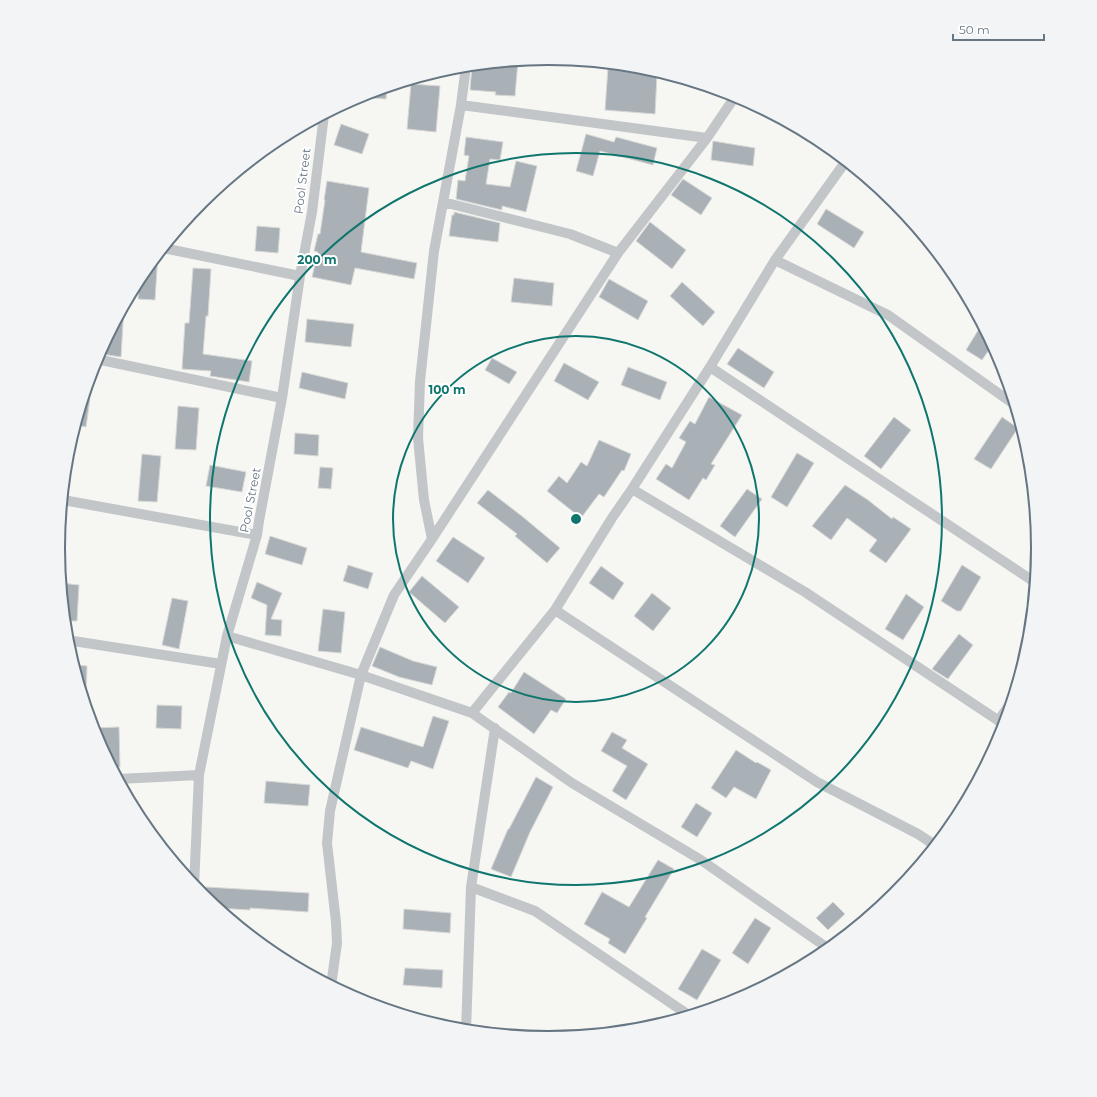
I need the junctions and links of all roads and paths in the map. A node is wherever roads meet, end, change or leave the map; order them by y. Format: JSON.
{"nodes":[{"id":1,"x":465,"y":72,"type":"edge"},
{"id":2,"x":732,"y":101,"type":"edge"},
{"id":3,"x":461,"y":105,"type":"junction"},
{"id":4,"x":323,"y":121,"type":"edge"},
{"id":5,"x":707,"y":138,"type":"junction"},
{"id":6,"x":843,"y":165,"type":"edge"},
{"id":7,"x":443,"y":202,"type":"junction"},
{"id":8,"x":169,"y":249,"type":"edge"},
{"id":9,"x":618,"y":253,"type":"junction"},
{"id":10,"x":775,"y":260,"type":"junction"},
{"id":11,"x":300,"y":276,"type":"junction"},
{"id":12,"x":103,"y":361,"type":"edge"},
{"id":13,"x":710,"y":367,"type":"junction"},
{"id":14,"x":282,"y":398,"type":"junction"},
{"id":15,"x":1008,"y":400,"type":"edge"},
{"id":16,"x":632,"y":489,"type":"junction"},
{"id":17,"x":68,"y":501,"type":"edge"},
{"id":18,"x":257,"y":535,"type":"junction"},
{"id":19,"x":432,"y":539,"type":"junction"},
{"id":20,"x":1031,"y":580,"type":"edge"},
{"id":21,"x":555,"y":610,"type":"junction"},
{"id":22,"x":226,"y":636,"type":"junction"},
{"id":23,"x":74,"y":641,"type":"edge"},
{"id":24,"x":221,"y":664,"type":"junction"},
{"id":25,"x":361,"y":675,"type":"junction"},
{"id":26,"x":472,"y":713,"type":"junction"},
{"id":27,"x":1000,"y":721,"type":"edge"},
{"id":28,"x":495,"y":728,"type":"junction"},
{"id":29,"x":199,"y":775,"type":"junction"},
{"id":30,"x":124,"y":779,"type":"edge"},
{"id":31,"x":932,"y":843,"type":"edge"},
{"id":32,"x":194,"y":877,"type":"edge"},
{"id":33,"x":472,"y":887,"type":"junction"},
{"id":34,"x":824,"y":946,"type":"edge"},
{"id":35,"x":332,"y":980,"type":"edge"},
{"id":36,"x":685,"y":1012,"type":"edge"},
{"id":37,"x":466,"y":1025,"type":"edge"}],
"edges":[{"from":1,"to":3,"type":"street"},
{"from":2,"to":5,"type":"street"},
{"from":3,"to":5,"type":"street"},
{"from":3,"to":7,"type":"street"},
{"from":4,"to":11,"type":"street","name":"Pool Street"},
{"from":5,"to":9,"type":"street"},
{"from":6,"to":10,"type":"street"},
{"from":7,"to":9,"type":"street"},
{"from":7,"to":19,"type":"street"},
{"from":8,"to":11,"type":"street"},
{"from":9,"to":19,"type":"street"},
{"from":10,"to":13,"type":"street"},
{"from":10,"to":15,"type":"street"},
{"from":11,"to":14,"type":"street","name":"Pool Street"},
{"from":12,"to":14,"type":"street"},
{"from":13,"to":16,"type":"street"},
{"from":13,"to":20,"type":"street"},
{"from":14,"to":18,"type":"street","name":"Pool Street"},
{"from":16,"to":21,"type":"street"},
{"from":16,"to":27,"type":"street"},
{"from":17,"to":18,"type":"street"},
{"from":18,"to":22,"type":"street","name":"Pool Street"},
{"from":19,"to":25,"type":"street"},
{"from":21,"to":26,"type":"street"},
{"from":21,"to":31,"type":"street"},
{"from":22,"to":24,"type":"street","name":"Pool Street"},
{"from":22,"to":25,"type":"street"},
{"from":23,"to":24,"type":"street"},
{"from":24,"to":29,"type":"street","name":"Pool Street"},
{"from":25,"to":26,"type":"street"},
{"from":25,"to":35,"type":"street"},
{"from":26,"to":28,"type":"street"},
{"from":28,"to":33,"type":"street"},
{"from":28,"to":34,"type":"street"},
{"from":29,"to":30,"type":"street"},
{"from":29,"to":32,"type":"street","name":"Pool Street"},
{"from":33,"to":36,"type":"street"},
{"from":33,"to":37,"type":"street"}]}
